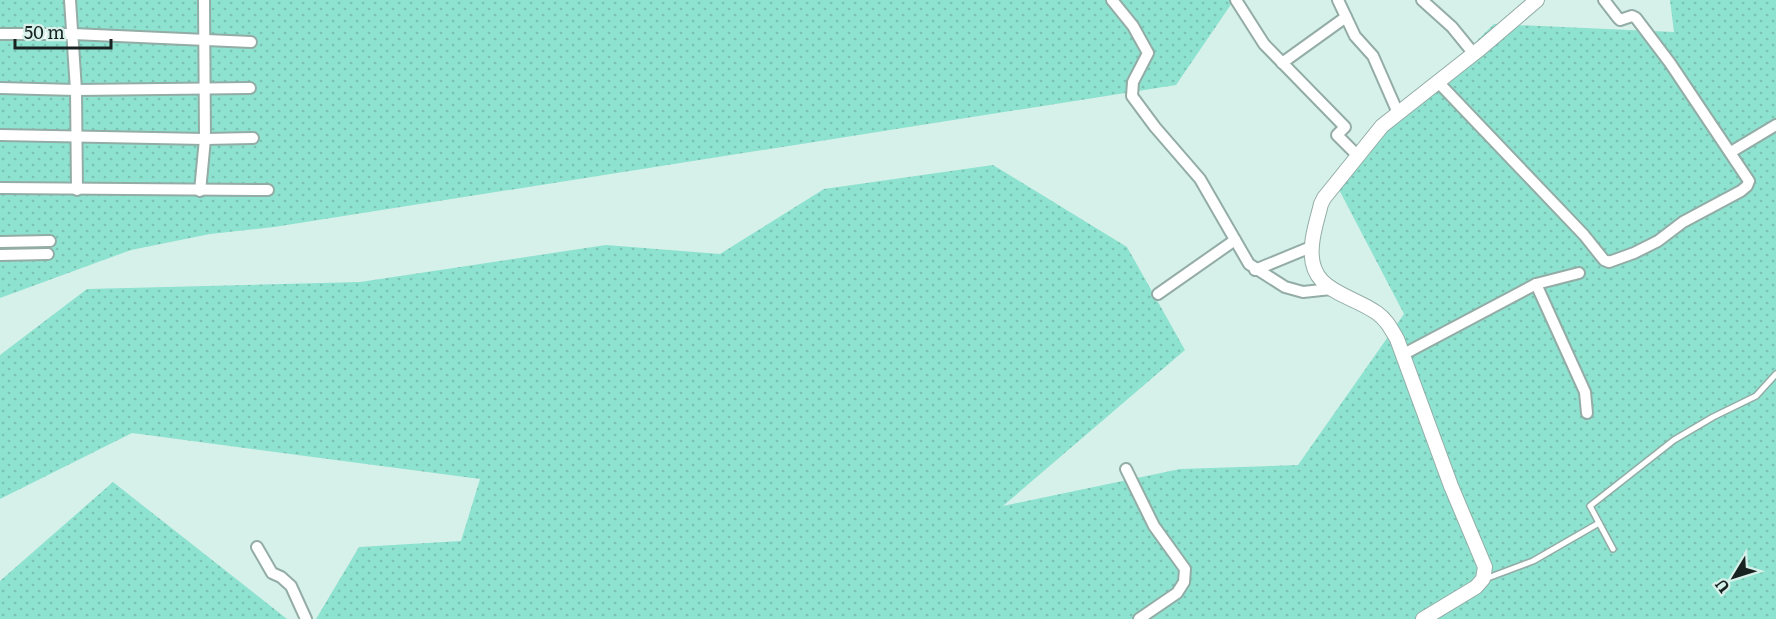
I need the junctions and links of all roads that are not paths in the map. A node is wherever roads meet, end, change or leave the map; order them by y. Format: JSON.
{"nodes":[{"id":1,"x":70,"y":0,"type":"edge"},
{"id":2,"x":204,"y":0,"type":"edge"},
{"id":3,"x":1112,"y":0,"type":"edge"},
{"id":4,"x":1236,"y":0,"type":"edge"},
{"id":5,"x":1338,"y":0,"type":"edge"},
{"id":6,"x":1422,"y":0,"type":"edge"},
{"id":7,"x":1537,"y":0,"type":"edge"},
{"id":8,"x":1604,"y":0,"type":"edge"},
{"id":9,"x":1346,"y":17,"type":"junction"},
{"id":10,"x":0,"y":34,"type":"edge"},
{"id":11,"x":73,"y":34,"type":"junction"},
{"id":12,"x":204,"y":38,"type":"junction"},
{"id":13,"x":251,"y":42,"type":"dead end"},
{"id":14,"x":1474,"y":54,"type":"junction"},
{"id":15,"x":1282,"y":63,"type":"junction"},
{"id":16,"x":1438,"y":82,"type":"junction"},
{"id":17,"x":0,"y":88,"type":"edge"},
{"id":18,"x":205,"y":88,"type":"junction"},
{"id":19,"x":250,"y":88,"type":"dead end"},
{"id":20,"x":76,"y":90,"type":"junction"},
{"id":21,"x":1398,"y":113,"type":"junction"},
{"id":22,"x":1776,"y":125,"type":"edge"},
{"id":23,"x":0,"y":135,"type":"edge"},
{"id":24,"x":76,"y":135,"type":"junction"},
{"id":25,"x":253,"y":138,"type":"dead end"},
{"id":26,"x":205,"y":139,"type":"junction"},
{"id":27,"x":1731,"y":152,"type":"junction"},
{"id":28,"x":1358,"y":156,"type":"junction"},
{"id":29,"x":0,"y":188,"type":"edge"},
{"id":30,"x":77,"y":190,"type":"junction"},
{"id":31,"x":268,"y":190,"type":"dead end"},
{"id":32,"x":200,"y":191,"type":"junction"},
{"id":33,"x":1235,"y":240,"type":"junction"},
{"id":34,"x":51,"y":241,"type":"dead end"},
{"id":35,"x":0,"y":242,"type":"edge"},
{"id":36,"x":1311,"y":247,"type":"junction"},
{"id":37,"x":48,"y":254,"type":"dead end"},
{"id":38,"x":0,"y":255,"type":"edge"},
{"id":39,"x":1255,"y":270,"type":"junction"},
{"id":40,"x":1579,"y":273,"type":"dead end"},
{"id":41,"x":1536,"y":284,"type":"junction"},
{"id":42,"x":1330,"y":289,"type":"junction"},
{"id":43,"x":1158,"y":294,"type":"dead end"},
{"id":44,"x":1402,"y":356,"type":"junction"},
{"id":45,"x":1776,"y":374,"type":"edge"},
{"id":46,"x":1587,"y":413,"type":"dead end"},
{"id":47,"x":1126,"y":469,"type":"dead end"},
{"id":48,"x":1599,"y":523,"type":"junction"},
{"id":49,"x":257,"y":546,"type":"dead end"},
{"id":50,"x":1613,"y":549,"type":"dead end"},
{"id":51,"x":1483,"y":579,"type":"junction"},
{"id":52,"x":306,"y":619,"type":"edge"},
{"id":53,"x":1139,"y":619,"type":"edge"},
{"id":54,"x":1423,"y":619,"type":"edge"}],
"edges":[{"from":1,"to":11,"type":"street"},
{"from":2,"to":12,"type":"street"},
{"from":3,"to":33,"type":"street"},
{"from":4,"to":15,"type":"street"},
{"from":5,"to":9,"type":"street"},
{"from":6,"to":14,"type":"street"},
{"from":7,"to":14,"type":"street"},
{"from":8,"to":27,"type":"street"},
{"from":9,"to":15,"type":"street"},
{"from":9,"to":21,"type":"street"},
{"from":10,"to":11,"type":"street"},
{"from":11,"to":12,"type":"street"},
{"from":11,"to":20,"type":"street"},
{"from":12,"to":13,"type":"street"},
{"from":12,"to":18,"type":"street"},
{"from":14,"to":16,"type":"street"},
{"from":15,"to":28,"type":"street"},
{"from":16,"to":21,"type":"street"},
{"from":16,"to":27,"type":"street"},
{"from":17,"to":20,"type":"street"},
{"from":18,"to":19,"type":"street"},
{"from":18,"to":20,"type":"street"},
{"from":18,"to":26,"type":"street"},
{"from":20,"to":24,"type":"street"},
{"from":21,"to":28,"type":"street"},
{"from":22,"to":27,"type":"street"},
{"from":23,"to":24,"type":"street"},
{"from":24,"to":26,"type":"street"},
{"from":24,"to":30,"type":"street"},
{"from":25,"to":26,"type":"street"},
{"from":26,"to":32,"type":"street"},
{"from":28,"to":36,"type":"street"},
{"from":29,"to":30,"type":"street"},
{"from":30,"to":32,"type":"street"},
{"from":31,"to":32,"type":"street"},
{"from":33,"to":39,"type":"street"},
{"from":33,"to":43,"type":"street"},
{"from":34,"to":35,"type":"street"},
{"from":36,"to":39,"type":"street"},
{"from":36,"to":42,"type":"street"},
{"from":37,"to":38,"type":"street"},
{"from":39,"to":42,"type":"street"},
{"from":40,"to":41,"type":"street"},
{"from":41,"to":44,"type":"street"},
{"from":41,"to":46,"type":"street"},
{"from":42,"to":44,"type":"street"},
{"from":44,"to":51,"type":"street"},
{"from":45,"to":48,"type":"lane"},
{"from":47,"to":53,"type":"street"},
{"from":48,"to":50,"type":"lane"},
{"from":48,"to":51,"type":"lane"},
{"from":49,"to":52,"type":"street"},
{"from":51,"to":54,"type":"street"}]}
